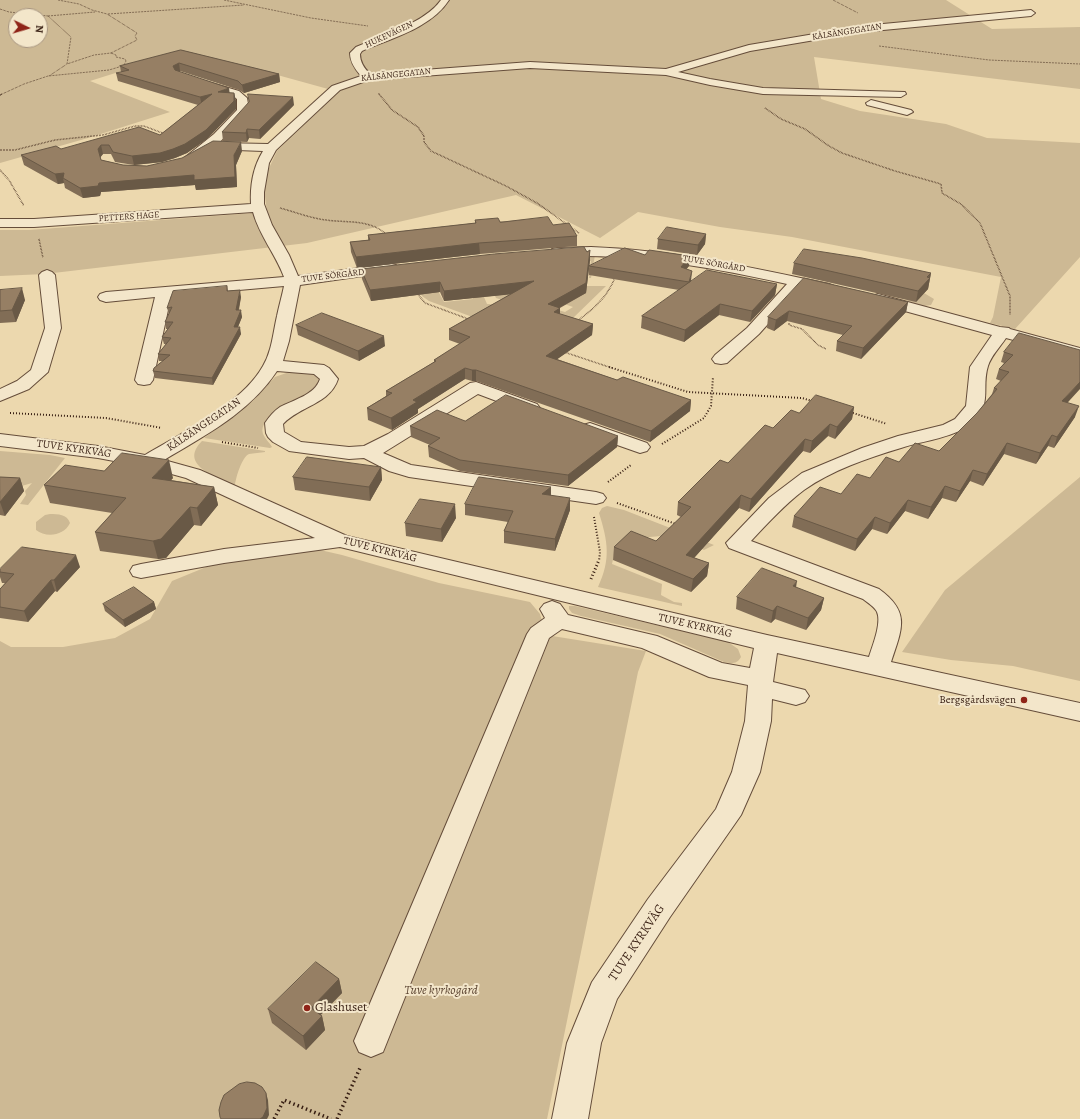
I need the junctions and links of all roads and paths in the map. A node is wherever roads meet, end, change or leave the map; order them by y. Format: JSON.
{"nodes":[{"id":1,"x":58,"y":0,"type":"edge"},
{"id":2,"x":224,"y":0,"type":"edge"},
{"id":3,"x":445,"y":0,"type":"edge"},
{"id":4,"x":248,"y":4,"type":"junction"},
{"id":5,"x":98,"y":12,"type":"junction"},
{"id":6,"x":1031,"y":13,"type":"dead end"},
{"id":7,"x":107,"y":14,"type":"junction"},
{"id":8,"x":48,"y":16,"type":"joint"},
{"id":9,"x":406,"y":28,"type":"junction"},
{"id":10,"x":875,"y":45,"type":"dead end"},
{"id":11,"x":111,"y":53,"type":"junction"},
{"id":12,"x":67,"y":64,"type":"junction"},
{"id":13,"x":132,"y":64,"type":"edge"},
{"id":14,"x":1080,"y":64,"type":"edge"},
{"id":15,"x":124,"y":65,"type":"junction"},
{"id":16,"x":666,"y":72,"type":"junction"},
{"id":17,"x":48,"y":76,"type":"junction"},
{"id":18,"x":368,"y":77,"type":"junction"},
{"id":19,"x":192,"y":80,"type":"edge"},
{"id":20,"x":763,"y":91,"type":"junction"},
{"id":21,"x":833,"y":93,"type":"junction"},
{"id":22,"x":901,"y":94,"type":"dead end"},
{"id":23,"x":0,"y":95,"type":"edge"},
{"id":24,"x":907,"y":112,"type":"dead end"},
{"id":25,"x":166,"y":135,"type":"edge"},
{"id":26,"x":208,"y":146,"type":"junction"},
{"id":27,"x":271,"y":148,"type":"junction"},
{"id":28,"x":0,"y":150,"type":"edge"},
{"id":29,"x":178,"y":164,"type":"edge"},
{"id":30,"x":257,"y":207,"type":"junction"},
{"id":31,"x":0,"y":223,"type":"edge"},
{"id":32,"x":606,"y":251,"type":"junction"},
{"id":33,"x":541,"y":254,"type":"edge"},
{"id":34,"x":403,"y":267,"type":"junction"},
{"id":35,"x":47,"y":275,"type":"dead end"},
{"id":36,"x":292,"y":281,"type":"junction"},
{"id":37,"x":798,"y":282,"type":"junction"},
{"id":38,"x":842,"y":291,"type":"edge"},
{"id":39,"x":164,"y":292,"type":"junction"},
{"id":40,"x":863,"y":296,"type":"edge"},
{"id":41,"x":106,"y":297,"type":"dead end"},
{"id":42,"x":790,"y":318,"type":"edge"},
{"id":43,"x":476,"y":321,"type":"edge"},
{"id":44,"x":570,"y":326,"type":"edge"},
{"id":45,"x":1003,"y":331,"type":"junction"},
{"id":46,"x":826,"y":349,"type":"dead end"},
{"id":47,"x":562,"y":352,"type":"edge"},
{"id":48,"x":1080,"y":353,"type":"edge"},
{"id":49,"x":721,"y":359,"type":"joint"},
{"id":50,"x":272,"y":365,"type":"junction"},
{"id":51,"x":144,"y":380,"type":"dead end"},
{"id":52,"x":711,"y":394,"type":"junction"},
{"id":53,"x":0,"y":396,"type":"edge"},
{"id":54,"x":816,"y":402,"type":"edge"},
{"id":55,"x":844,"y":410,"type":"edge"},
{"id":56,"x":7,"y":413,"type":"dead end"},
{"id":57,"x":550,"y":414,"type":"edge"},
{"id":58,"x":575,"y":424,"type":"edge"},
{"id":59,"x":917,"y":436,"type":"junction"},
{"id":60,"x":188,"y":437,"type":"junction"},
{"id":61,"x":0,"y":440,"type":"edge"},
{"id":62,"x":237,"y":445,"type":"dead end"},
{"id":63,"x":262,"y":448,"type":"dead end"},
{"id":64,"x":367,"y":452,"type":"junction"},
{"id":65,"x":644,"y":453,"type":"junction"},
{"id":66,"x":148,"y":462,"type":"junction"},
{"id":67,"x":596,"y":498,"type":"junction"},
{"id":68,"x":676,"y":524,"type":"edge"},
{"id":69,"x":340,"y":541,"type":"junction"},
{"id":70,"x":140,"y":571,"type":"dead end"},
{"id":71,"x":557,"y":594,"type":"junction"},
{"id":72,"x":581,"y":599,"type":"junction"},
{"id":73,"x":560,"y":621,"type":"junction"},
{"id":74,"x":767,"y":643,"type":"junction"},
{"id":75,"x":877,"y":668,"type":"junction"},
{"id":76,"x":761,"y":683,"type":"junction"},
{"id":77,"x":796,"y":696,"type":"dead end"},
{"id":78,"x":1080,"y":712,"type":"edge"},
{"id":79,"x":371,"y":1042,"type":"joint"},
{"id":80,"x":274,"y":1119,"type":"edge"},
{"id":81,"x":331,"y":1119,"type":"edge"},
{"id":82,"x":337,"y":1119,"type":"edge"},
{"id":83,"x":570,"y":1119,"type":"edge"}],
"edges":[{"from":1,"to":5,"type":"path"},
{"from":2,"to":4,"type":"path"},
{"from":3,"to":9,"type":"street","name":"HUKEVÄGEN"},
{"from":4,"to":7,"type":"path"},
{"from":4,"to":9,"type":"path"},
{"from":5,"to":7,"type":"path"},
{"from":5,"to":8,"type":"path"},
{"from":6,"to":16,"type":"street","name":"KÅLSÄNGEGATAN"},
{"from":7,"to":11,"type":"path"},
{"from":8,"to":12,"type":"path"},
{"from":9,"to":18,"type":"street","name":"HUKEVÄGEN"},
{"from":10,"to":14,"type":"path"},
{"from":11,"to":12,"type":"path"},
{"from":11,"to":15,"type":"path"},
{"from":12,"to":17,"type":"path"},
{"from":13,"to":15,"type":"path"},
{"from":15,"to":17,"type":"path"},
{"from":16,"to":18,"type":"street","name":"KÅLSÄNGEGATAN"},
{"from":16,"to":20,"type":"street","name":"KÅLSÄNGEGATAN"},
{"from":17,"to":23,"type":"path"},
{"from":18,"to":27,"type":"street","name":"KÅLSÄNGEGATAN"},
{"from":18,"to":32,"type":"path"},
{"from":19,"to":26,"type":"street"},
{"from":20,"to":21,"type":"street","name":"KÅLSÄNGEGATAN"},
{"from":20,"to":45,"type":"path"},
{"from":21,"to":22,"type":"street"},
{"from":21,"to":24,"type":"street"},
{"from":25,"to":28,"type":"path"},
{"from":26,"to":27,"type":"street"},
{"from":26,"to":29,"type":"street"},
{"from":27,"to":30,"type":"street","name":"KÅLSÄNGEGATAN"},
{"from":30,"to":31,"type":"street","name":"PETTERS HAGE"},
{"from":30,"to":34,"type":"path"},
{"from":30,"to":36,"type":"street","name":"KÅLSÄNGEGATAN"},
{"from":32,"to":33,"type":"street","name":"TUVE SÖRGÅRD"},
{"from":32,"to":37,"type":"street","name":"TUVE SÖRGÅRD"},
{"from":32,"to":44,"type":"path"},
{"from":34,"to":36,"type":"street","name":"TUVE SÖRGÅRD"},
{"from":34,"to":43,"type":"path"},
{"from":35,"to":53,"type":"street"},
{"from":36,"to":39,"type":"street"},
{"from":36,"to":50,"type":"street","name":"KÅLSÄNGEGATAN"},
{"from":37,"to":38,"type":"street","name":"TUVE SÖRGÅRD"},
{"from":37,"to":49,"type":"street"},
{"from":39,"to":41,"type":"street"},
{"from":39,"to":51,"type":"street"},
{"from":40,"to":45,"type":"street"},
{"from":42,"to":46,"type":"path"},
{"from":45,"to":48,"type":"street"},
{"from":45,"to":59,"type":"street"},
{"from":47,"to":52,"type":"path"},
{"from":49,"to":52,"type":"path"},
{"from":50,"to":60,"type":"street","name":"KÅLSÄNGEGATAN"},
{"from":50,"to":64,"type":"street"},
{"from":52,"to":54,"type":"path"},
{"from":52,"to":65,"type":"path"},
{"from":55,"to":59,"type":"path"},
{"from":56,"to":60,"type":"path"},
{"from":57,"to":64,"type":"street"},
{"from":58,"to":65,"type":"street"},
{"from":59,"to":75,"type":"street"},
{"from":60,"to":66,"type":"street","name":"KÅLSÄNGEGATAN"},
{"from":61,"to":66,"type":"street","name":"TUVE KYRKVÄG"},
{"from":62,"to":63,"type":"path"},
{"from":64,"to":67,"type":"street"},
{"from":65,"to":67,"type":"path"},
{"from":66,"to":69,"type":"street","name":"TUVE KYRKVÄG"},
{"from":67,"to":68,"type":"path"},
{"from":67,"to":72,"type":"path"},
{"from":69,"to":70,"type":"street"},
{"from":69,"to":71,"type":"street","name":"TUVE KYRKVÄG"},
{"from":71,"to":72,"type":"street","name":"TUVE KYRKVÄG"},
{"from":71,"to":73,"type":"street"},
{"from":72,"to":74,"type":"street","name":"TUVE KYRKVÄG"},
{"from":73,"to":76,"type":"street"},
{"from":73,"to":79,"type":"street"},
{"from":74,"to":75,"type":"street","name":"TUVE KYRKVÄG"},
{"from":74,"to":76,"type":"street","name":"TUVE KYRKVÄG"},
{"from":75,"to":78,"type":"street","name":"TUVE KYRKVÄG"},
{"from":76,"to":77,"type":"street"},
{"from":76,"to":83,"type":"street","name":"TUVE KYRKVÄG"},
{"from":79,"to":82,"type":"path"},
{"from":80,"to":81,"type":"path"}]}
